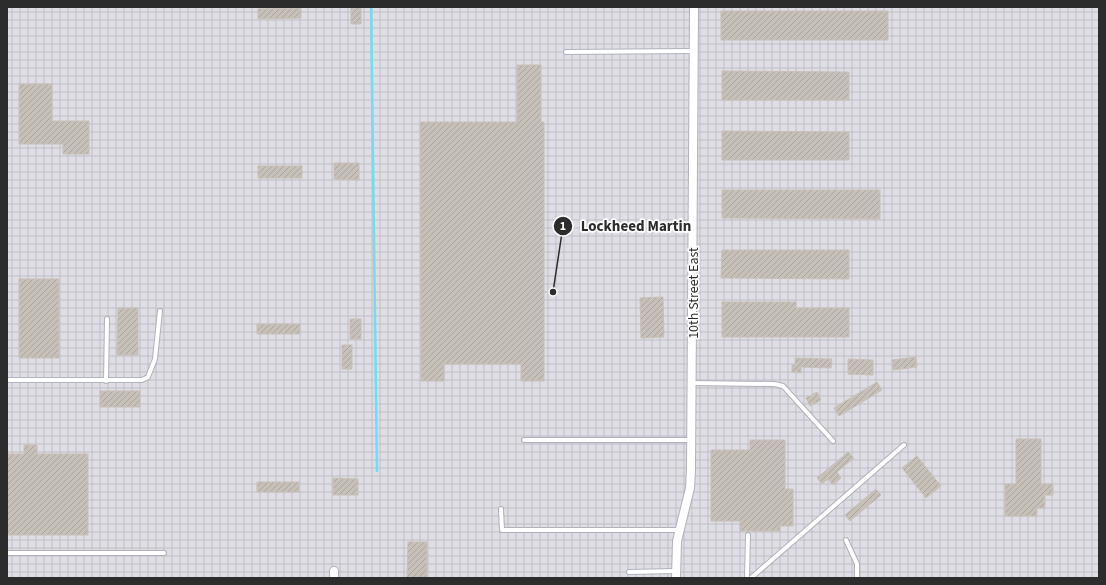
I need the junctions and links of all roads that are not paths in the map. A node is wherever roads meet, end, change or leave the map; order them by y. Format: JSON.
{"nodes":[{"id":1,"x":694,"y":7,"type":"edge"},
{"id":2,"x":693,"y":51,"type":"junction"},
{"id":3,"x":566,"y":52,"type":"dead end"},
{"id":4,"x":160,"y":311,"type":"dead end"},
{"id":5,"x":107,"y":320,"type":"dead end"},
{"id":6,"x":7,"y":380,"type":"edge"},
{"id":7,"x":106,"y":380,"type":"junction"},
{"id":8,"x":692,"y":383,"type":"junction"},
{"id":9,"x":524,"y":440,"type":"dead end"},
{"id":10,"x":692,"y":440,"type":"junction"},
{"id":11,"x":833,"y":440,"type":"dead end"},
{"id":12,"x":904,"y":445,"type":"dead end"},
{"id":13,"x":502,"y":509,"type":"dead end"},
{"id":14,"x":679,"y":530,"type":"junction"},
{"id":15,"x":748,"y":535,"type":"dead end"},
{"id":16,"x":846,"y":540,"type":"dead end"},
{"id":17,"x":7,"y":553,"type":"edge"},
{"id":18,"x":164,"y":553,"type":"dead end"},
{"id":19,"x":629,"y":572,"type":"dead end"},
{"id":20,"x":676,"y":575,"type":"edge"},
{"id":21,"x":747,"y":578,"type":"edge"},
{"id":22,"x":750,"y":578,"type":"edge"},
{"id":23,"x":857,"y":578,"type":"edge"}],
"edges":[{"from":1,"to":2,"type":"street","name":"10th Street East"},
{"from":2,"to":3,"type":"lane"},
{"from":2,"to":8,"type":"street","name":"10th Street East"},
{"from":4,"to":7,"type":"lane"},
{"from":5,"to":7,"type":"lane"},
{"from":6,"to":7,"type":"lane"},
{"from":8,"to":10,"type":"street","name":"10th Street East"},
{"from":8,"to":11,"type":"lane"},
{"from":9,"to":10,"type":"lane"},
{"from":10,"to":14,"type":"street","name":"10th Street East"},
{"from":12,"to":22,"type":"lane"},
{"from":13,"to":14,"type":"lane"},
{"from":14,"to":20,"type":"street","name":"10th Street East"},
{"from":15,"to":21,"type":"lane"},
{"from":16,"to":23,"type":"lane"},
{"from":17,"to":18,"type":"lane"},
{"from":19,"to":20,"type":"lane"}]}
